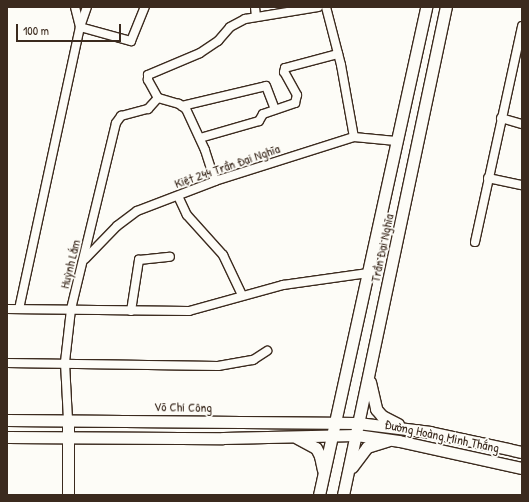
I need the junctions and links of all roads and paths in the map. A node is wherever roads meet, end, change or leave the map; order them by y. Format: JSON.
{"nodes":[{"id":1,"x":75,"y":7,"type":"edge"},
{"id":2,"x":87,"y":7,"type":"edge"},
{"id":3,"x":145,"y":7,"type":"edge"},
{"id":4,"x":254,"y":7,"type":"edge"},
{"id":5,"x":318,"y":7,"type":"edge"},
{"id":6,"x":326,"y":7,"type":"edge"},
{"id":7,"x":426,"y":7,"type":"edge"},
{"id":8,"x":446,"y":7,"type":"edge"},
{"id":9,"x":256,"y":16,"type":"junction"},
{"id":10,"x":522,"y":26,"type":"edge"},
{"id":11,"x":80,"y":27,"type":"junction"},
{"id":12,"x":338,"y":54,"type":"junction"},
{"id":13,"x":158,"y":98,"type":"junction"},
{"id":14,"x":407,"y":99,"type":"junction"},
{"id":15,"x":424,"y":103,"type":"junction"},
{"id":16,"x":182,"y":106,"type":"junction"},
{"id":17,"x":275,"y":109,"type":"junction"},
{"id":18,"x":501,"y":118,"type":"junction"},
{"id":19,"x":522,"y":124,"type":"edge"},
{"id":20,"x":354,"y":137,"type":"junction"},
{"id":21,"x":200,"y":138,"type":"junction"},
{"id":22,"x":396,"y":141,"type":"junction"},
{"id":23,"x":488,"y":178,"type":"junction"},
{"id":24,"x":215,"y":181,"type":"junction"},
{"id":25,"x":522,"y":185,"type":"edge"},
{"id":26,"x":178,"y":196,"type":"junction"},
{"id":27,"x":475,"y":242,"type":"dead end"},
{"id":28,"x":170,"y":257,"type":"dead end"},
{"id":29,"x":84,"y":260,"type":"junction"},
{"id":30,"x":368,"y":272,"type":"junction"},
{"id":31,"x":242,"y":295,"type":"junction"},
{"id":32,"x":7,"y":309,"type":"edge"},
{"id":33,"x":19,"y":309,"type":"junction"},
{"id":34,"x":71,"y":309,"type":"junction"},
{"id":35,"x":131,"y":311,"type":"junction"},
{"id":36,"x":267,"y":351,"type":"dead end"},
{"id":37,"x":7,"y":362,"type":"edge"},
{"id":38,"x":65,"y":362,"type":"junction"},
{"id":39,"x":371,"y":366,"type":"junction"},
{"id":40,"x":68,"y":416,"type":"junction"},
{"id":41,"x":7,"y":420,"type":"edge"},
{"id":42,"x":335,"y":423,"type":"junction"},
{"id":43,"x":358,"y":423,"type":"junction"},
{"id":44,"x":430,"y":432,"type":"junction"},
{"id":45,"x":332,"y":435,"type":"junction"},
{"id":46,"x":356,"y":435,"type":"junction"},
{"id":47,"x":289,"y":436,"type":"junction"},
{"id":48,"x":7,"y":437,"type":"edge"},
{"id":49,"x":68,"y":437,"type":"junction"},
{"id":50,"x":399,"y":441,"type":"junction"},
{"id":51,"x":522,"y":452,"type":"edge"},
{"id":52,"x":522,"y":468,"type":"edge"},
{"id":53,"x":323,"y":476,"type":"junction"},
{"id":54,"x":347,"y":476,"type":"junction"},
{"id":55,"x":68,"y":495,"type":"edge"},
{"id":56,"x":319,"y":495,"type":"edge"},
{"id":57,"x":343,"y":495,"type":"edge"}],
"edges":[{"from":1,"to":11,"type":"street"},
{"from":2,"to":11,"type":"street"},
{"from":3,"to":11,"type":"street"},
{"from":4,"to":9,"type":"street"},
{"from":5,"to":9,"type":"street"},
{"from":6,"to":12,"type":"street"},
{"from":7,"to":14,"type":"main road","name":"Trần Đại Nghĩa"},
{"from":8,"to":15,"type":"main road","name":"Trần Đại Nghĩa"},
{"from":9,"to":13,"type":"street"},
{"from":10,"to":18,"type":"street"},
{"from":11,"to":33,"type":"street"},
{"from":12,"to":17,"type":"street"},
{"from":12,"to":20,"type":"street"},
{"from":13,"to":16,"type":"street"},
{"from":13,"to":29,"type":"street","name":"Huỳnh Lắm"},
{"from":14,"to":15,"type":"main road"},
{"from":14,"to":22,"type":"main road","name":"Trần Đại Nghĩa"},
{"from":15,"to":39,"type":"main road","name":"Trần Đại Nghĩa"},
{"from":16,"to":17,"type":"street"},
{"from":16,"to":21,"type":"street"},
{"from":17,"to":21,"type":"street"},
{"from":18,"to":19,"type":"street"},
{"from":18,"to":23,"type":"street"},
{"from":20,"to":22,"type":"street","name":"Kiệt 244 Trần Đại Nghĩa"},
{"from":20,"to":24,"type":"street","name":"Kiệt 244 Trần Đại Nghĩa"},
{"from":21,"to":24,"type":"street"},
{"from":22,"to":30,"type":"main road","name":"Trần Đại Nghĩa"},
{"from":23,"to":25,"type":"street"},
{"from":23,"to":27,"type":"street"},
{"from":24,"to":26,"type":"street","name":"Kiệt 244 Trần Đại Nghĩa"},
{"from":26,"to":29,"type":"street","name":"Kiệt 244 Trần Đại Nghĩa"},
{"from":26,"to":31,"type":"street"},
{"from":28,"to":35,"type":"street"},
{"from":29,"to":34,"type":"street","name":"Huỳnh Lắm"},
{"from":30,"to":31,"type":"street"},
{"from":30,"to":42,"type":"main road","name":"Trần Đại Nghĩa"},
{"from":31,"to":35,"type":"street"},
{"from":32,"to":33,"type":"street"},
{"from":33,"to":34,"type":"street"},
{"from":34,"to":35,"type":"street"},
{"from":34,"to":38,"type":"street","name":"Huỳnh Lắm"},
{"from":36,"to":38,"type":"street"},
{"from":37,"to":38,"type":"street"},
{"from":38,"to":40,"type":"street","name":"Huỳnh Lắm"},
{"from":39,"to":43,"type":"main road","name":"Trần Đại Nghĩa"},
{"from":39,"to":44,"type":"main road"},
{"from":40,"to":41,"type":"main road","name":"Võ Chí Công"},
{"from":40,"to":42,"type":"main road","name":"Võ Chí Công"},
{"from":40,"to":49,"type":"main road"},
{"from":42,"to":43,"type":"main road","name":"Võ Chí Công"},
{"from":42,"to":45,"type":"main road","name":"Trần Đại Nghĩa"},
{"from":43,"to":44,"type":"main road","name":"Đường Hoàng Minh Thắng"},
{"from":43,"to":46,"type":"main road","name":"Trần Đại Nghĩa"},
{"from":44,"to":51,"type":"main road","name":"Đường Hoàng Minh Thắng"},
{"from":45,"to":46,"type":"main road"},
{"from":45,"to":47,"type":"main road"},
{"from":45,"to":53,"type":"main road","name":"Trần Đại Nghĩa"},
{"from":46,"to":50,"type":"main road","name":"Đường Hoàng Minh Thắng"},
{"from":46,"to":54,"type":"main road","name":"Trần Đại Nghĩa"},
{"from":47,"to":49,"type":"main road"},
{"from":47,"to":53,"type":"main road"},
{"from":48,"to":49,"type":"main road"},
{"from":49,"to":55,"type":"main road"},
{"from":50,"to":52,"type":"main road","name":"Đường Hoàng Minh Thắng"},
{"from":50,"to":54,"type":"main road"},
{"from":53,"to":56,"type":"main road","name":"Trần Đại Nghĩa"},
{"from":54,"to":57,"type":"main road","name":"Trần Đại Nghĩa"}]}
